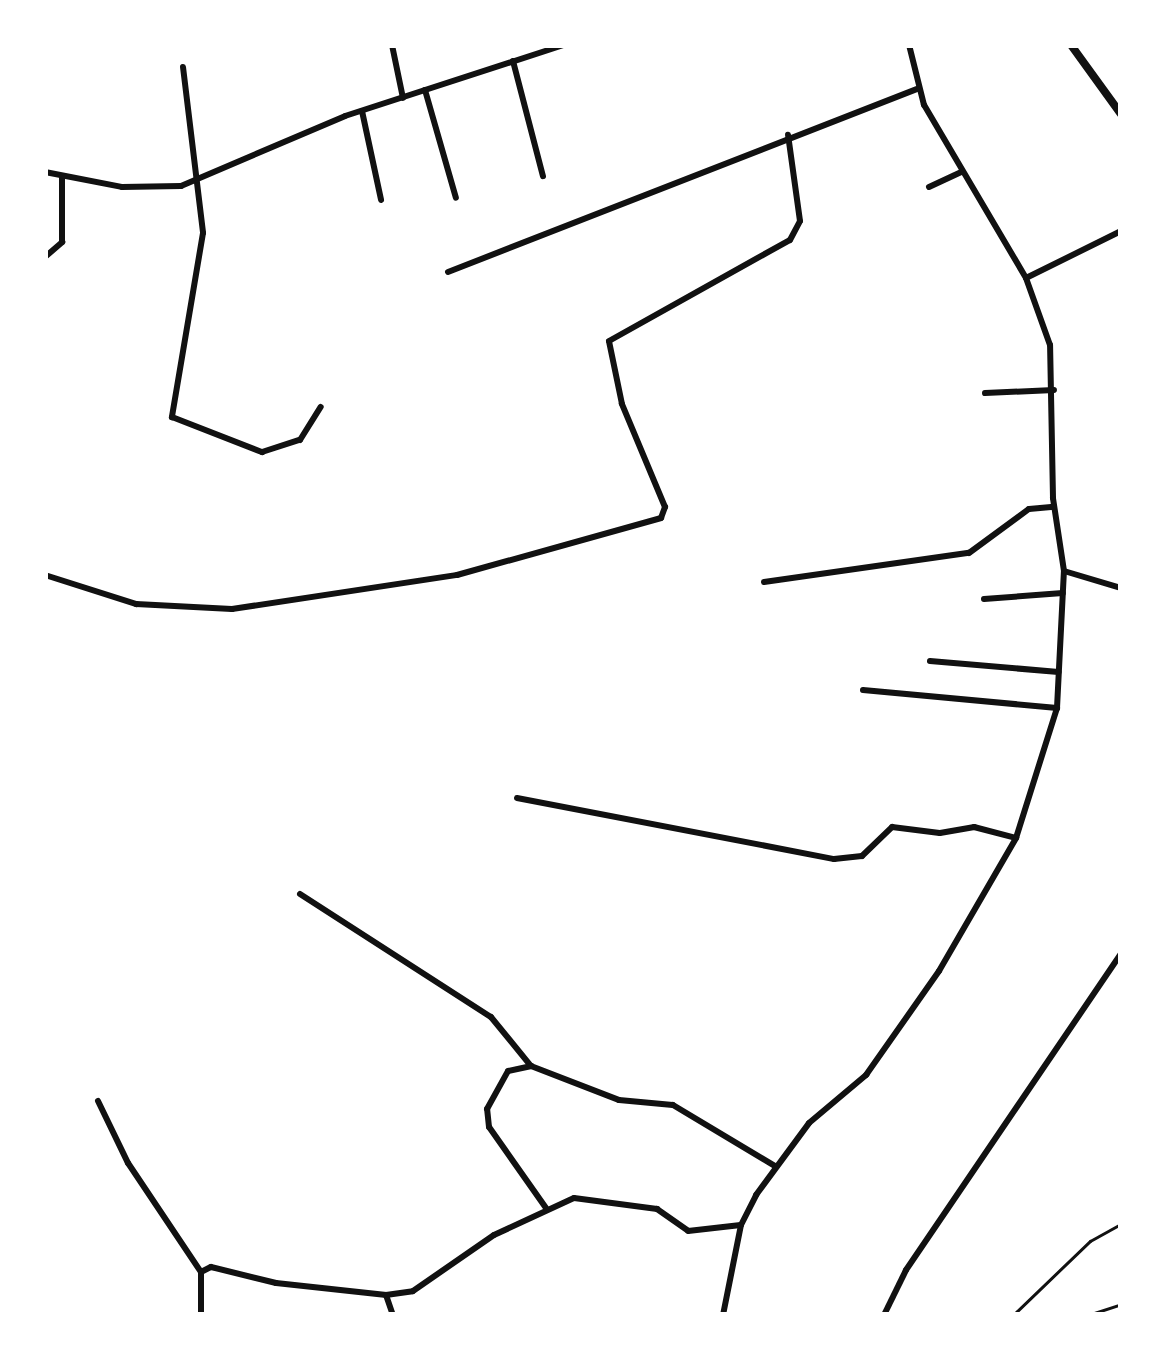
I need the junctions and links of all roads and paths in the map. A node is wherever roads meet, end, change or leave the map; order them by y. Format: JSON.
{"nodes":[{"id":1,"x":392,"y":45,"type":"edge"},
{"id":2,"x":563,"y":45,"type":"edge"},
{"id":3,"x":909,"y":45,"type":"edge"},
{"id":4,"x":1071,"y":45,"type":"edge"},
{"id":5,"x":513,"y":61,"type":"junction"},
{"id":6,"x":183,"y":67,"type":"dead end"},
{"id":7,"x":917,"y":88,"type":"junction"},
{"id":8,"x":425,"y":90,"type":"junction"},
{"id":9,"x":403,"y":98,"type":"junction"},
{"id":10,"x":362,"y":111,"type":"junction"},
{"id":11,"x":1121,"y":115,"type":"edge"},
{"id":12,"x":788,"y":135,"type":"junction"},
{"id":13,"x":45,"y":172,"type":"edge"},
{"id":14,"x":961,"y":172,"type":"junction"},
{"id":15,"x":62,"y":176,"type":"junction"},
{"id":16,"x":542,"y":176,"type":"dead end"},
{"id":17,"x":199,"y":180,"type":"junction"},
{"id":18,"x":929,"y":188,"type":"dead end"},
{"id":19,"x":456,"y":198,"type":"dead end"},
{"id":20,"x":381,"y":200,"type":"dead end"},
{"id":21,"x":1121,"y":230,"type":"edge"},
{"id":22,"x":45,"y":257,"type":"edge"},
{"id":23,"x":448,"y":272,"type":"dead end"},
{"id":24,"x":1026,"y":278,"type":"junction"},
{"id":25,"x":1054,"y":390,"type":"junction"},
{"id":26,"x":985,"y":393,"type":"dead end"},
{"id":27,"x":321,"y":407,"type":"dead end"},
{"id":28,"x":1054,"y":507,"type":"junction"},
{"id":29,"x":1064,"y":571,"type":"junction"},
{"id":30,"x":45,"y":575,"type":"edge"},
{"id":31,"x":764,"y":582,"type":"dead end"},
{"id":32,"x":1121,"y":588,"type":"edge"},
{"id":33,"x":1063,"y":592,"type":"junction"},
{"id":34,"x":984,"y":598,"type":"dead end"},
{"id":35,"x":930,"y":662,"type":"dead end"},
{"id":36,"x":1059,"y":672,"type":"junction"},
{"id":37,"x":863,"y":690,"type":"dead end"},
{"id":38,"x":1057,"y":708,"type":"junction"},
{"id":39,"x":517,"y":797,"type":"dead end"},
{"id":40,"x":1016,"y":838,"type":"junction"},
{"id":41,"x":300,"y":893,"type":"dead end"},
{"id":42,"x":1121,"y":954,"type":"edge"},
{"id":43,"x":531,"y":1066,"type":"junction"},
{"id":44,"x":98,"y":1101,"type":"dead end"},
{"id":45,"x":775,"y":1166,"type":"junction"},
{"id":46,"x":546,"y":1208,"type":"junction"},
{"id":47,"x":1121,"y":1224,"type":"edge"},
{"id":48,"x":741,"y":1225,"type":"junction"},
{"id":49,"x":201,"y":1272,"type":"junction"},
{"id":50,"x":386,"y":1295,"type":"junction"},
{"id":51,"x":1121,"y":1304,"type":"edge"},
{"id":52,"x":201,"y":1315,"type":"edge"},
{"id":53,"x":393,"y":1315,"type":"edge"},
{"id":54,"x":723,"y":1315,"type":"edge"},
{"id":55,"x":884,"y":1315,"type":"edge"},
{"id":56,"x":1013,"y":1315,"type":"edge"},
{"id":57,"x":1088,"y":1315,"type":"edge"}],
"edges":[{"from":1,"to":9,"type":"street"},
{"from":2,"to":5,"type":"street"},
{"from":3,"to":7,"type":"street"},
{"from":4,"to":11,"type":"main road"},
{"from":5,"to":8,"type":"street"},
{"from":5,"to":16,"type":"street"},
{"from":6,"to":17,"type":"street"},
{"from":7,"to":12,"type":"street"},
{"from":7,"to":14,"type":"street"},
{"from":8,"to":9,"type":"street"},
{"from":8,"to":19,"type":"street"},
{"from":9,"to":10,"type":"street"},
{"from":10,"to":17,"type":"street"},
{"from":10,"to":20,"type":"street"},
{"from":12,"to":23,"type":"street"},
{"from":12,"to":30,"type":"street"},
{"from":13,"to":15,"type":"street"},
{"from":14,"to":18,"type":"street"},
{"from":14,"to":24,"type":"street"},
{"from":15,"to":17,"type":"street"},
{"from":15,"to":22,"type":"street"},
{"from":17,"to":27,"type":"street"},
{"from":21,"to":24,"type":"street"},
{"from":24,"to":25,"type":"street"},
{"from":25,"to":26,"type":"street"},
{"from":25,"to":28,"type":"street"},
{"from":28,"to":29,"type":"street"},
{"from":28,"to":31,"type":"street"},
{"from":29,"to":32,"type":"street"},
{"from":29,"to":33,"type":"street"},
{"from":33,"to":34,"type":"street"},
{"from":33,"to":36,"type":"street"},
{"from":35,"to":36,"type":"street"},
{"from":36,"to":38,"type":"street"},
{"from":37,"to":38,"type":"street"},
{"from":38,"to":40,"type":"street"},
{"from":39,"to":40,"type":"street"},
{"from":40,"to":45,"type":"street"},
{"from":41,"to":43,"type":"street"},
{"from":42,"to":55,"type":"street"},
{"from":43,"to":45,"type":"street"},
{"from":43,"to":46,"type":"street"},
{"from":44,"to":49,"type":"street"},
{"from":45,"to":48,"type":"street"},
{"from":46,"to":48,"type":"street"},
{"from":46,"to":50,"type":"street"},
{"from":47,"to":56,"type":"lane"},
{"from":48,"to":54,"type":"street"},
{"from":49,"to":50,"type":"street"},
{"from":49,"to":52,"type":"street"},
{"from":50,"to":53,"type":"street"},
{"from":51,"to":57,"type":"lane"}]}
